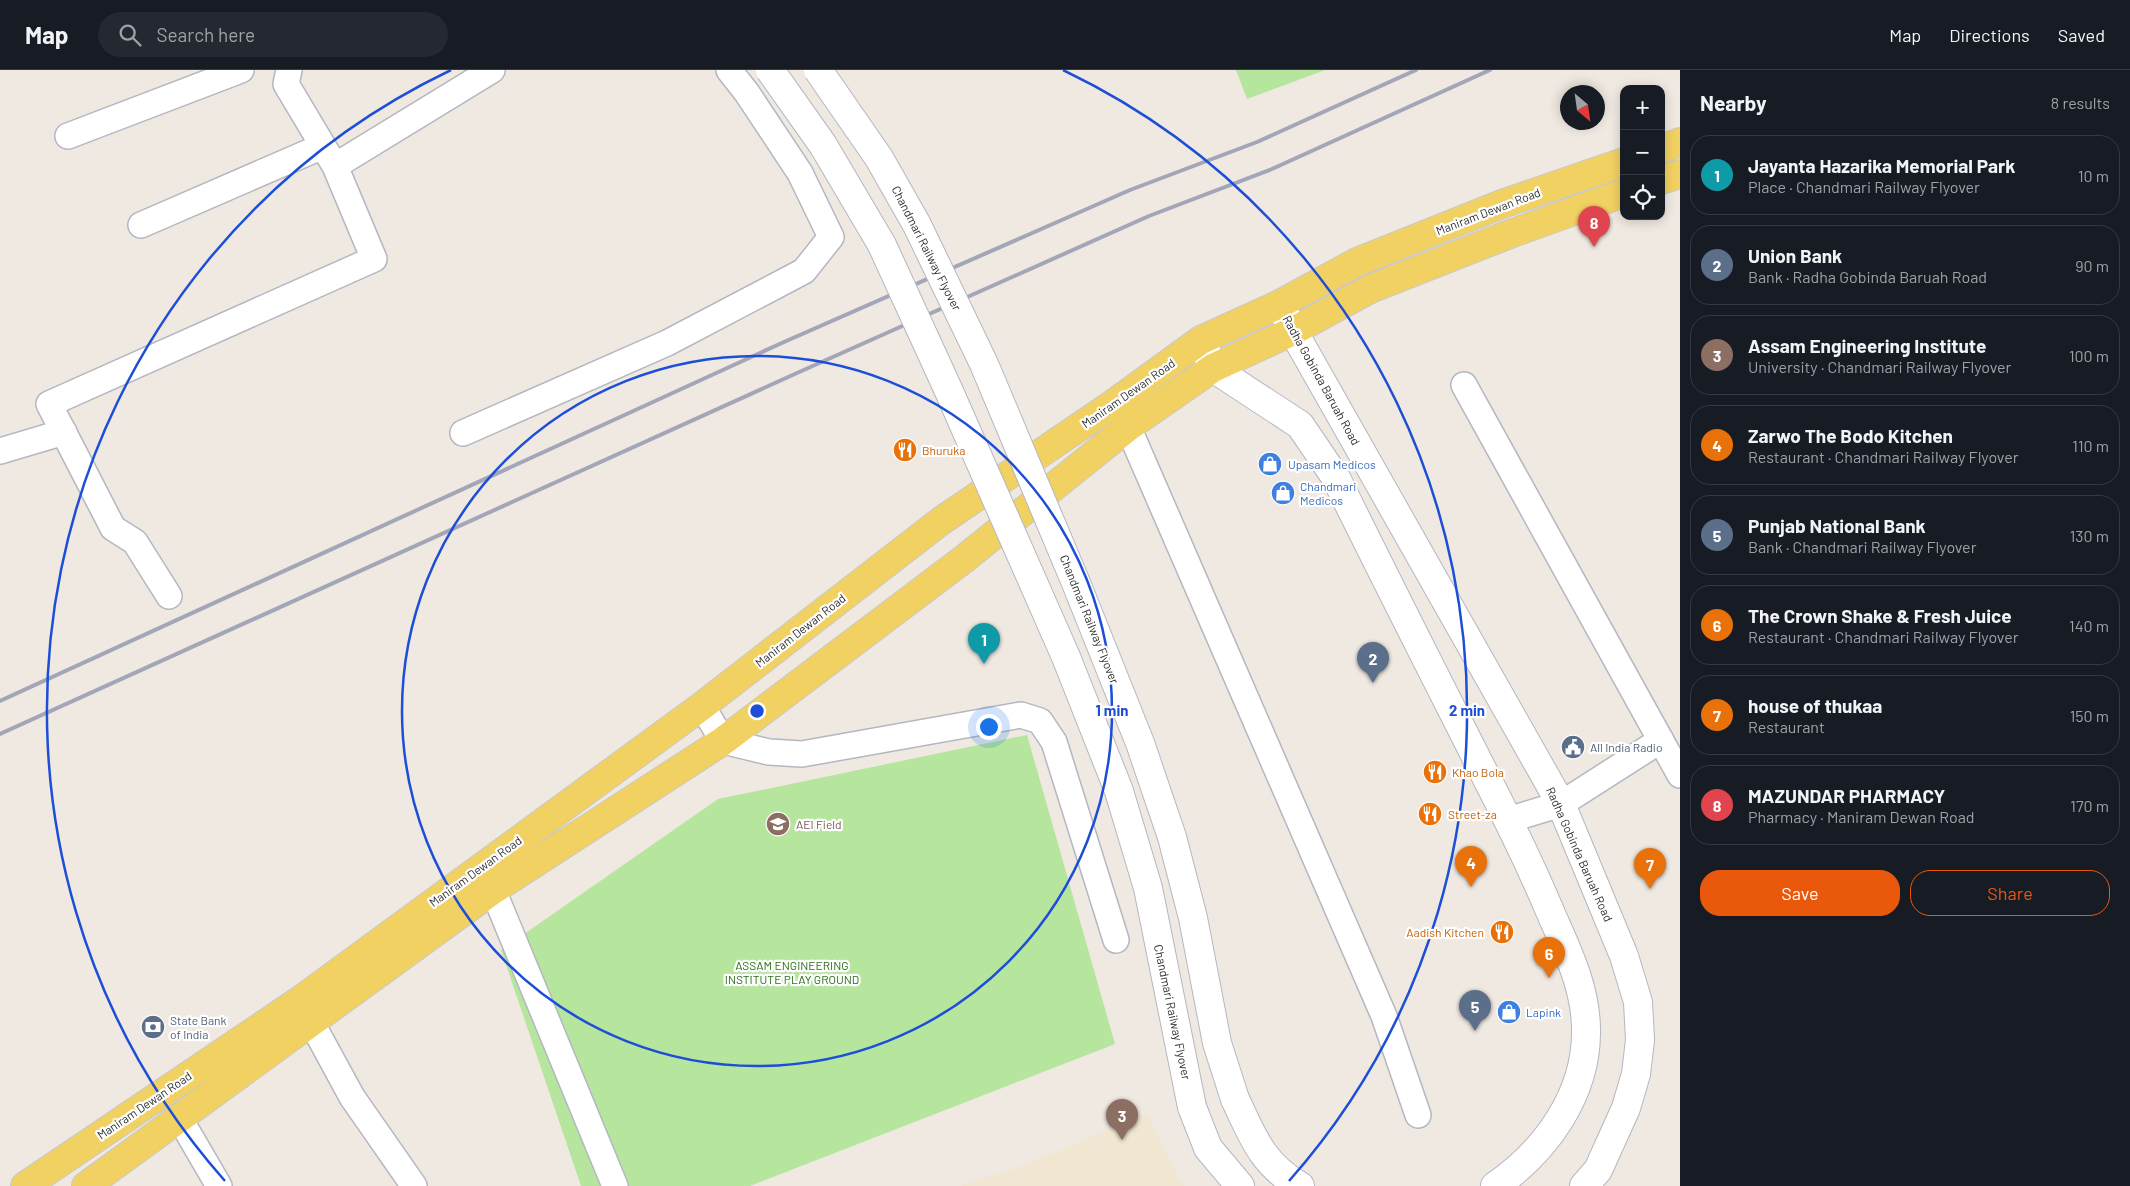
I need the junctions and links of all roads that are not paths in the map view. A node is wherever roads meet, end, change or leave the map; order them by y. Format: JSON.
{"nodes":[{"id":1,"x":241,"y":70,"type":"edge"},
{"id":2,"x":289,"y":70,"type":"edge"},
{"id":3,"x":492,"y":70,"type":"edge"},
{"id":4,"x":729,"y":70,"type":"edge"},
{"id":5,"x":770,"y":70,"type":"edge"},
{"id":6,"x":818,"y":70,"type":"edge"},
{"id":7,"x":68,"y":136,"type":"dead end"},
{"id":8,"x":1680,"y":142,"type":"edge"},
{"id":9,"x":1665,"y":147,"type":"edge"},
{"id":10,"x":329,"y":156,"type":"junction"},
{"id":11,"x":1620,"y":163,"type":"edge"},
{"id":12,"x":1680,"y":174,"type":"edge"},
{"id":13,"x":1665,"y":179,"type":"edge"},
{"id":14,"x":1620,"y":194,"type":"edge"},
{"id":15,"x":141,"y":225,"type":"dead end"},
{"id":16,"x":1280,"y":304,"type":"junction"},
{"id":17,"x":1293,"y":331,"type":"junction"},
{"id":18,"x":1201,"y":340,"type":"junction"},
{"id":19,"x":1214,"y":368,"type":"junction"},
{"id":20,"x":1464,"y":385,"type":"dead end"},
{"id":21,"x":1128,"y":427,"type":"junction"},
{"id":22,"x":64,"y":432,"type":"junction"},
{"id":23,"x":463,"y":433,"type":"dead end"},
{"id":24,"x":0,"y":451,"type":"edge"},
{"id":25,"x":169,"y":596,"type":"dead end"},
{"id":26,"x":702,"y":706,"type":"junction"},
{"id":27,"x":1661,"y":740,"type":"junction"},
{"id":28,"x":723,"y":741,"type":"junction"},
{"id":29,"x":1680,"y":775,"type":"edge"},
{"id":30,"x":1561,"y":804,"type":"junction"},
{"id":31,"x":1508,"y":820,"type":"junction"},
{"id":32,"x":493,"y":890,"type":"junction"},
{"id":33,"x":1116,"y":940,"type":"dead end"},
{"id":34,"x":299,"y":1001,"type":"junction"},
{"id":35,"x":313,"y":1023,"type":"junction"},
{"id":36,"x":1418,"y":1115,"type":"dead end"},
{"id":37,"x":180,"y":1119,"type":"junction"},
{"id":38,"x":25,"y":1186,"type":"edge"},
{"id":39,"x":86,"y":1186,"type":"edge"},
{"id":40,"x":219,"y":1186,"type":"edge"},
{"id":41,"x":414,"y":1186,"type":"edge"},
{"id":42,"x":615,"y":1186,"type":"edge"},
{"id":43,"x":1240,"y":1186,"type":"edge"},
{"id":44,"x":1300,"y":1186,"type":"edge"},
{"id":45,"x":1495,"y":1186,"type":"edge"},
{"id":46,"x":1584,"y":1186,"type":"edge"}],
"edges":[{"from":1,"to":7,"type":"street"},
{"from":2,"to":10,"type":"street"},
{"from":3,"to":10,"type":"street"},
{"from":4,"to":23,"type":"street"},
{"from":5,"to":43,"type":"main road","name":"Chandmari Railway Flyover","bridge":true},
{"from":6,"to":44,"type":"main road","name":"Chandmari Railway Flyover","bridge":true},
{"from":8,"to":9,"type":"main road"},
{"from":10,"to":15,"type":"street"},
{"from":10,"to":22,"type":"street"},
{"from":11,"to":16,"type":"main road","name":"Maniram Dewan Road"},
{"from":12,"to":13,"type":"main road"},
{"from":14,"to":17,"type":"main road"},
{"from":16,"to":17,"type":"main road","name":"Radha Gobinda Baruah Road"},
{"from":16,"to":18,"type":"main road","name":"Maniram Dewan Road"},
{"from":17,"to":19,"type":"main road"},
{"from":17,"to":30,"type":"main road","name":"Radha Gobinda Baruah Road"},
{"from":18,"to":19,"type":"main road"},
{"from":18,"to":26,"type":"main road","name":"Maniram Dewan Road"},
{"from":19,"to":21,"type":"main road"},
{"from":19,"to":31,"type":"main road"},
{"from":20,"to":27,"type":"street"},
{"from":21,"to":28,"type":"main road"},
{"from":21,"to":36,"type":"street"},
{"from":22,"to":24,"type":"street"},
{"from":22,"to":25,"type":"street"},
{"from":26,"to":28,"type":"street"},
{"from":26,"to":34,"type":"main road","name":"Maniram Dewan Road"},
{"from":27,"to":29,"type":"street"},
{"from":27,"to":30,"type":"street"},
{"from":28,"to":32,"type":"main road"},
{"from":28,"to":33,"type":"street"},
{"from":30,"to":31,"type":"street"},
{"from":30,"to":46,"type":"main road","name":"Radha Gobinda Baruah Road"},
{"from":31,"to":45,"type":"main road"},
{"from":32,"to":35,"type":"main road"},
{"from":32,"to":42,"type":"street"},
{"from":34,"to":35,"type":"street"},
{"from":34,"to":38,"type":"main road","name":"Maniram Dewan Road"},
{"from":35,"to":37,"type":"main road"},
{"from":35,"to":41,"type":"street"},
{"from":37,"to":39,"type":"main road"},
{"from":37,"to":40,"type":"street"}]}
